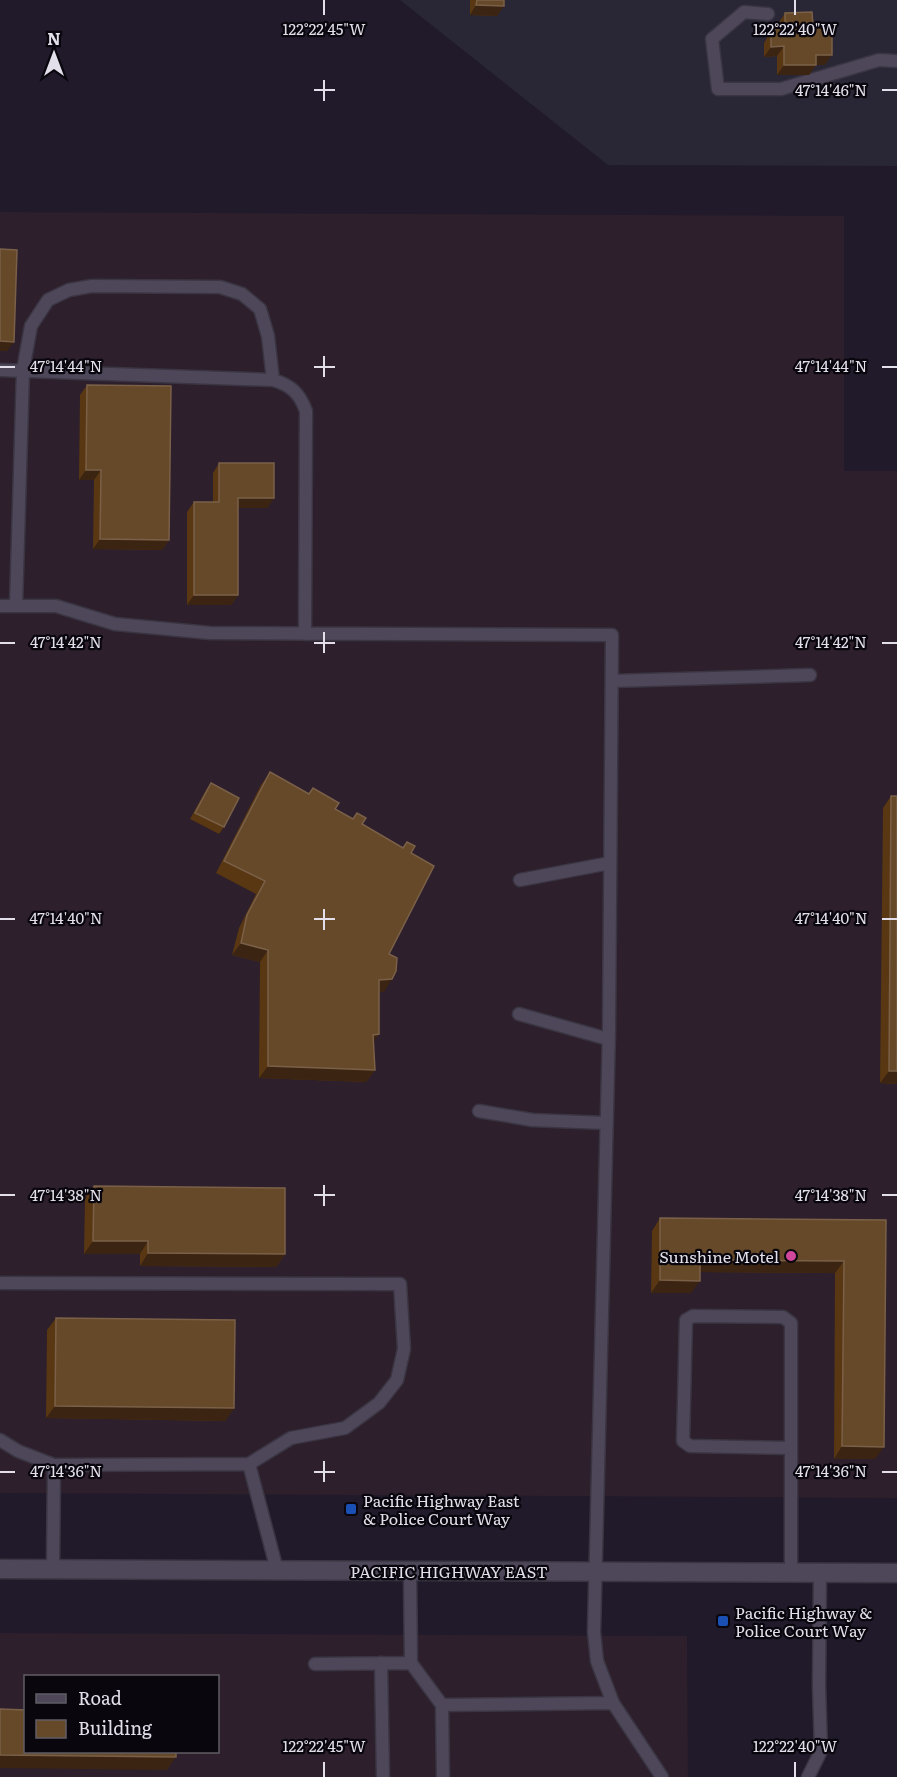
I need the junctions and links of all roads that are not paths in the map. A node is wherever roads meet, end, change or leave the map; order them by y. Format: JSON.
{"nodes":[{"id":1,"x":768,"y":14,"type":"dead end"},
{"id":2,"x":897,"y":61,"type":"edge"},
{"id":3,"x":0,"y":370,"type":"edge"},
{"id":4,"x":23,"y":370,"type":"junction"},
{"id":5,"x":273,"y":380,"type":"junction"},
{"id":6,"x":0,"y":606,"type":"edge"},
{"id":7,"x":16,"y":606,"type":"junction"},
{"id":8,"x":305,"y":634,"type":"junction"},
{"id":9,"x":810,"y":675,"type":"dead end"},
{"id":10,"x":612,"y":681,"type":"junction"},
{"id":11,"x":610,"y":863,"type":"junction"},
{"id":12,"x":520,"y":880,"type":"dead end"},
{"id":13,"x":519,"y":1014,"type":"dead end"},
{"id":14,"x":608,"y":1039,"type":"junction"},
{"id":15,"x":479,"y":1111,"type":"dead end"},
{"id":16,"x":606,"y":1123,"type":"junction"},
{"id":17,"x":0,"y":1283,"type":"edge"},
{"id":18,"x":0,"y":1440,"type":"edge"},
{"id":19,"x":791,"y":1448,"type":"junction"},
{"id":20,"x":249,"y":1464,"type":"junction"},
{"id":21,"x":54,"y":1465,"type":"junction"},
{"id":22,"x":0,"y":1569,"type":"edge"},
{"id":23,"x":53,"y":1569,"type":"junction"},
{"id":24,"x":277,"y":1570,"type":"junction"},
{"id":25,"x":410,"y":1571,"type":"junction"},
{"id":26,"x":594,"y":1572,"type":"junction"},
{"id":27,"x":790,"y":1572,"type":"junction"},
{"id":28,"x":820,"y":1573,"type":"junction"},
{"id":29,"x":897,"y":1573,"type":"edge"},
{"id":30,"x":381,"y":1663,"type":"junction"},
{"id":31,"x":411,"y":1663,"type":"junction"},
{"id":32,"x":315,"y":1664,"type":"dead end"},
{"id":33,"x":614,"y":1703,"type":"junction"},
{"id":34,"x":442,"y":1705,"type":"junction"},
{"id":35,"x":383,"y":1777,"type":"edge"},
{"id":36,"x":443,"y":1777,"type":"edge"},
{"id":37,"x":662,"y":1777,"type":"edge"},
{"id":38,"x":808,"y":1777,"type":"edge"}],
"edges":[{"from":1,"to":2,"type":"lane"},
{"from":3,"to":4,"type":"lane"},
{"from":4,"to":5,"type":"lane"},
{"from":4,"to":5,"type":"lane"},
{"from":4,"to":7,"type":"lane"},
{"from":5,"to":8,"type":"lane"},
{"from":6,"to":7,"type":"lane"},
{"from":7,"to":8,"type":"lane"},
{"from":8,"to":10,"type":"lane"},
{"from":9,"to":10,"type":"lane"},
{"from":10,"to":11,"type":"lane"},
{"from":11,"to":12,"type":"lane"},
{"from":11,"to":14,"type":"lane"},
{"from":13,"to":14,"type":"lane"},
{"from":14,"to":16,"type":"lane"},
{"from":15,"to":16,"type":"lane"},
{"from":16,"to":26,"type":"lane"},
{"from":17,"to":20,"type":"lane"},
{"from":18,"to":21,"type":"lane"},
{"from":19,"to":19,"type":"lane"},
{"from":19,"to":27,"type":"lane"},
{"from":20,"to":21,"type":"lane"},
{"from":20,"to":24,"type":"lane"},
{"from":21,"to":23,"type":"lane"},
{"from":22,"to":23,"type":"main road","name":"PACIFIC HIGHWAY EAST"},
{"from":23,"to":24,"type":"main road","name":"PACIFIC HIGHWAY EAST"},
{"from":24,"to":25,"type":"main road","name":"PACIFIC HIGHWAY EAST"},
{"from":25,"to":26,"type":"main road","name":"PACIFIC HIGHWAY EAST"},
{"from":25,"to":31,"type":"lane"},
{"from":26,"to":27,"type":"main road","name":"PACIFIC HIGHWAY EAST"},
{"from":26,"to":33,"type":"lane"},
{"from":27,"to":28,"type":"main road","name":"PACIFIC HIGHWAY EAST"},
{"from":28,"to":29,"type":"main road","name":"PACIFIC HIGHWAY EAST"},
{"from":28,"to":38,"type":"lane"},
{"from":30,"to":31,"type":"lane"},
{"from":30,"to":32,"type":"lane"},
{"from":30,"to":35,"type":"lane"},
{"from":31,"to":34,"type":"lane"},
{"from":33,"to":34,"type":"lane"},
{"from":33,"to":37,"type":"lane"},
{"from":34,"to":36,"type":"lane"}]}
